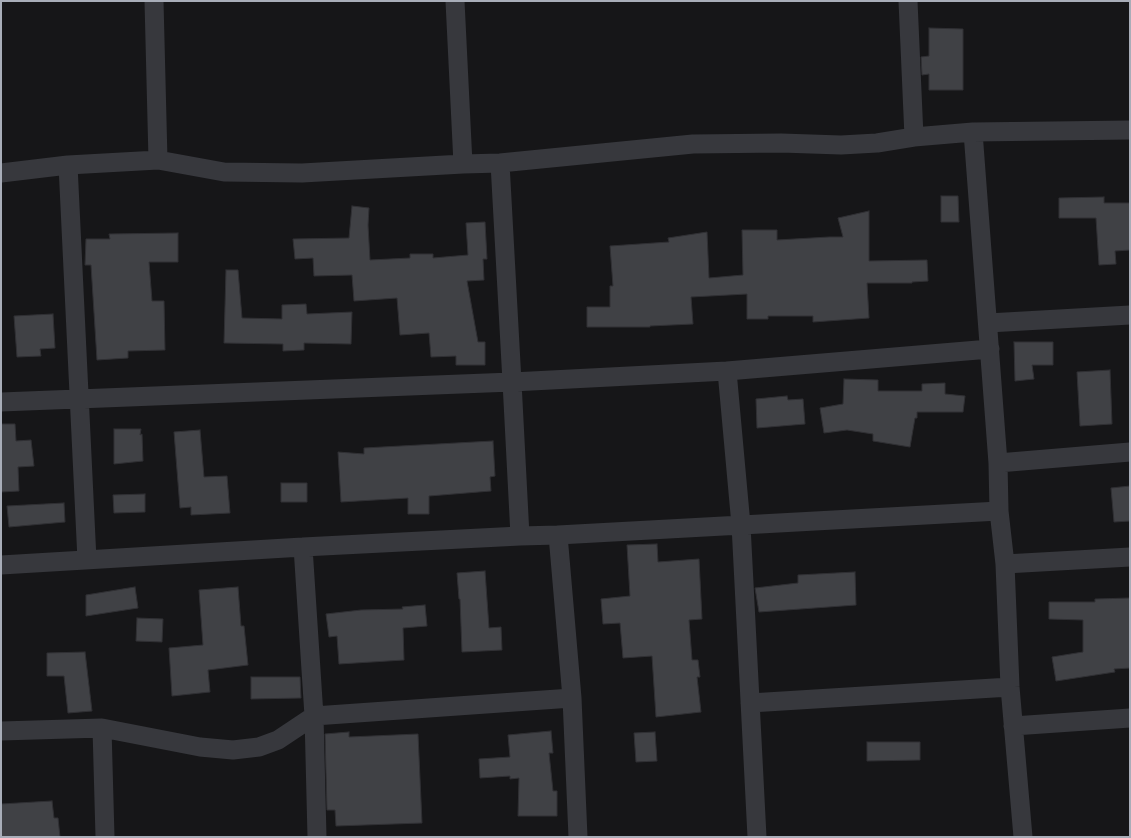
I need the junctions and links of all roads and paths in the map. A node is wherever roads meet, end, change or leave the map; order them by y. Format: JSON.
{"nodes":[{"id":1,"x":154,"y":1,"type":"edge"},
{"id":2,"x":455,"y":1,"type":"edge"},
{"id":3,"x":908,"y":1,"type":"edge"},
{"id":4,"x":1130,"y":130,"type":"edge"},
{"id":5,"x":973,"y":132,"type":"junction"},
{"id":6,"x":914,"y":137,"type":"junction"},
{"id":7,"x":158,"y":160,"type":"junction"},
{"id":8,"x":500,"y":163,"type":"junction"},
{"id":9,"x":463,"y":164,"type":"junction"},
{"id":10,"x":68,"y":165,"type":"junction"},
{"id":11,"x":1,"y":173,"type":"edge"},
{"id":12,"x":1130,"y":315,"type":"edge"},
{"id":13,"x":988,"y":323,"type":"junction"},
{"id":14,"x":990,"y":349,"type":"junction"},
{"id":15,"x":727,"y":371,"type":"junction"},
{"id":16,"x":512,"y":382,"type":"junction"},
{"id":17,"x":80,"y":398,"type":"junction"},
{"id":18,"x":1,"y":402,"type":"edge"},
{"id":19,"x":1130,"y":452,"type":"edge"},
{"id":20,"x":998,"y":463,"type":"junction"},
{"id":21,"x":999,"y":511,"type":"junction"},
{"id":22,"x":741,"y":525,"type":"junction"},
{"id":23,"x":558,"y":535,"type":"junction"},
{"id":24,"x":520,"y":536,"type":"junction"},
{"id":25,"x":303,"y":547,"type":"junction"},
{"id":26,"x":1130,"y":557,"type":"edge"},
{"id":27,"x":87,"y":560,"type":"junction"},
{"id":28,"x":1005,"y":564,"type":"junction"},
{"id":29,"x":1,"y":565,"type":"edge"},
{"id":30,"x":1010,"y":687,"type":"junction"},
{"id":31,"x":572,"y":698,"type":"junction"},
{"id":32,"x":750,"y":703,"type":"junction"},
{"id":33,"x":314,"y":716,"type":"junction"},
{"id":34,"x":1130,"y":718,"type":"edge"},
{"id":35,"x":1013,"y":726,"type":"junction"},
{"id":36,"x":102,"y":728,"type":"junction"},
{"id":37,"x":1,"y":731,"type":"edge"},
{"id":38,"x":105,"y":837,"type":"edge"},
{"id":39,"x":317,"y":837,"type":"edge"},
{"id":40,"x":578,"y":837,"type":"edge"},
{"id":41,"x":758,"y":837,"type":"edge"},
{"id":42,"x":1023,"y":837,"type":"edge"}],
"edges":[{"from":1,"to":7,"type":"street"},
{"from":2,"to":9,"type":"street"},
{"from":3,"to":6,"type":"street"},
{"from":4,"to":5,"type":"street"},
{"from":5,"to":6,"type":"street"},
{"from":5,"to":13,"type":"street"},
{"from":6,"to":8,"type":"street"},
{"from":7,"to":9,"type":"street"},
{"from":7,"to":10,"type":"street"},
{"from":8,"to":9,"type":"street"},
{"from":8,"to":16,"type":"street"},
{"from":10,"to":11,"type":"street"},
{"from":10,"to":17,"type":"street"},
{"from":12,"to":13,"type":"street"},
{"from":13,"to":14,"type":"street"},
{"from":14,"to":15,"type":"street"},
{"from":14,"to":20,"type":"street"},
{"from":15,"to":16,"type":"street"},
{"from":15,"to":22,"type":"street"},
{"from":16,"to":17,"type":"street"},
{"from":16,"to":24,"type":"street"},
{"from":17,"to":18,"type":"street"},
{"from":17,"to":27,"type":"street"},
{"from":19,"to":20,"type":"street"},
{"from":20,"to":21,"type":"street"},
{"from":21,"to":22,"type":"street"},
{"from":21,"to":28,"type":"street"},
{"from":22,"to":23,"type":"street"},
{"from":22,"to":32,"type":"street"},
{"from":23,"to":24,"type":"street"},
{"from":23,"to":31,"type":"street"},
{"from":24,"to":25,"type":"street"},
{"from":25,"to":27,"type":"street"},
{"from":25,"to":33,"type":"street"},
{"from":26,"to":28,"type":"street"},
{"from":27,"to":29,"type":"street"},
{"from":28,"to":30,"type":"street"},
{"from":30,"to":32,"type":"street"},
{"from":30,"to":35,"type":"street"},
{"from":31,"to":33,"type":"street"},
{"from":31,"to":40,"type":"street"},
{"from":32,"to":41,"type":"street"},
{"from":33,"to":36,"type":"street"},
{"from":33,"to":39,"type":"street"},
{"from":34,"to":35,"type":"street"},
{"from":35,"to":42,"type":"street"},
{"from":36,"to":37,"type":"street"},
{"from":36,"to":38,"type":"street"}]}
